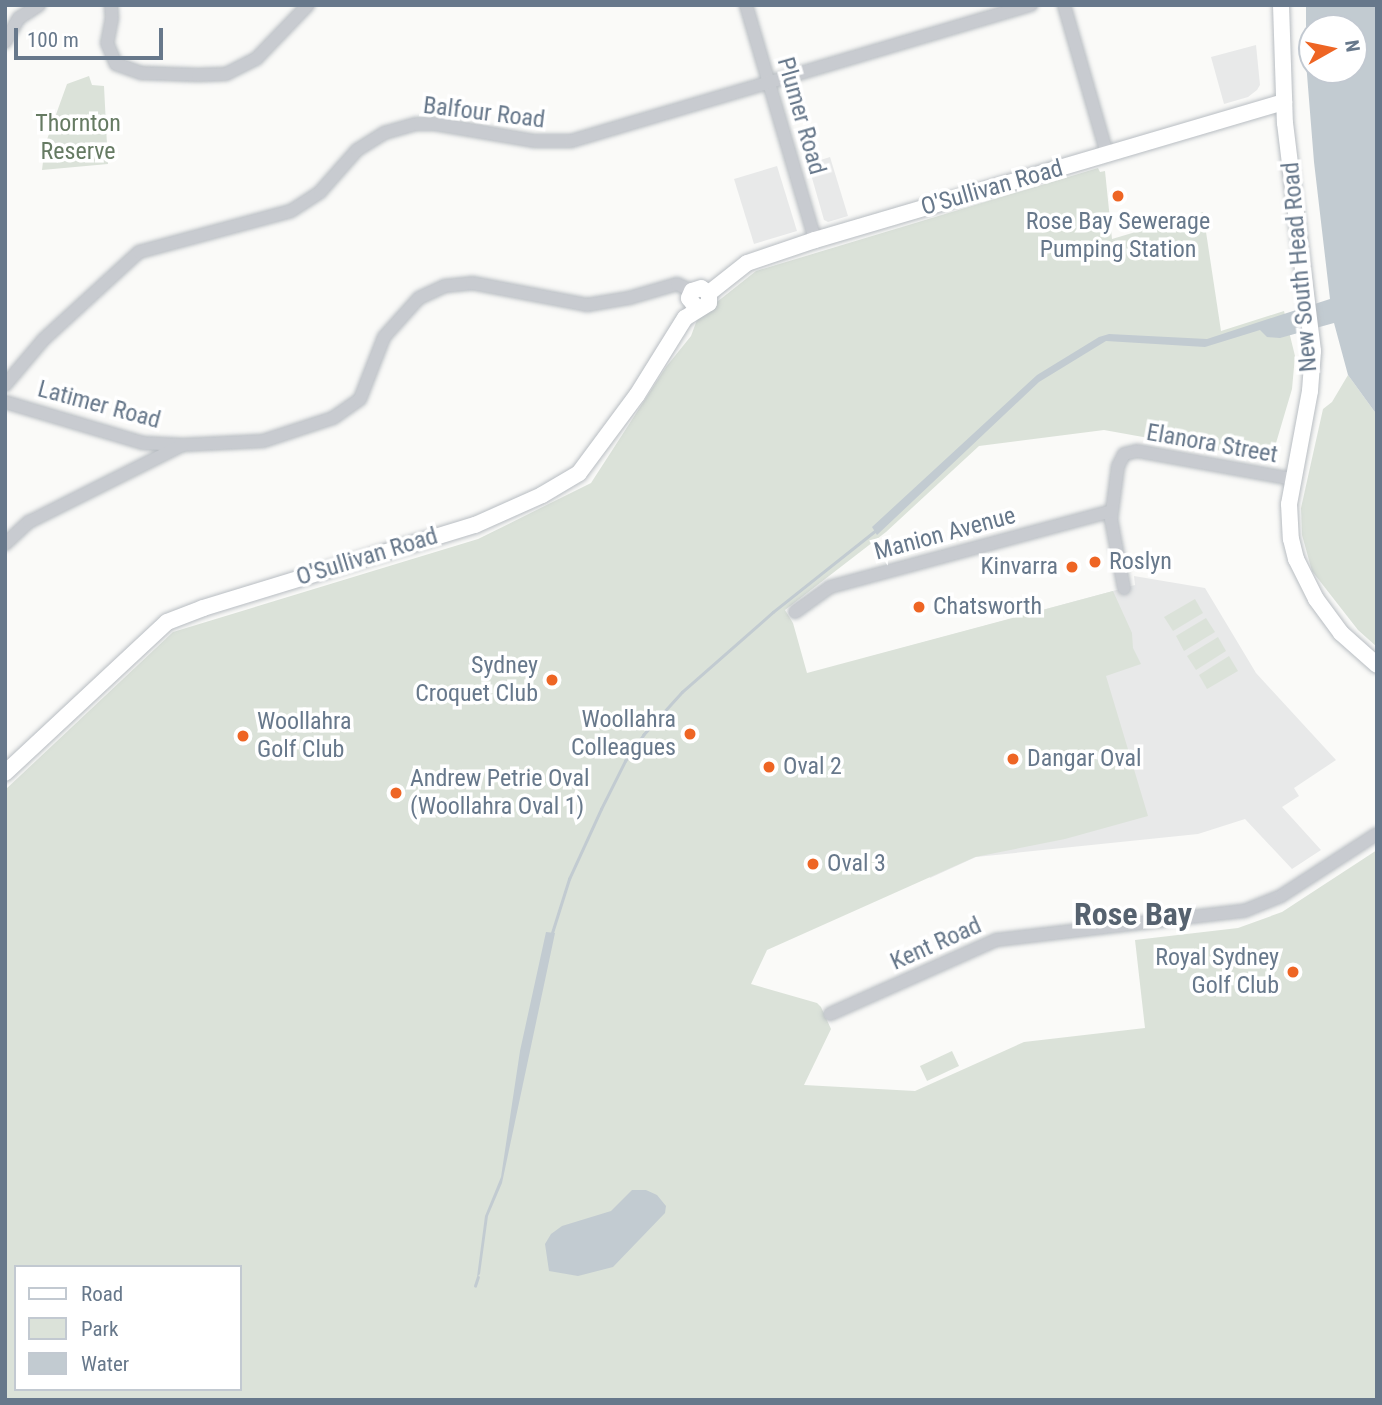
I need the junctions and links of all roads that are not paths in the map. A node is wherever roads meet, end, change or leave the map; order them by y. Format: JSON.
{"nodes":[{"id":1,"x":39,"y":5,"type":"edge"},
{"id":2,"x":111,"y":5,"type":"edge"},
{"id":3,"x":308,"y":5,"type":"edge"},
{"id":4,"x":746,"y":5,"type":"edge"},
{"id":5,"x":1031,"y":5,"type":"edge"},
{"id":6,"x":1064,"y":5,"type":"edge"},
{"id":7,"x":1281,"y":5,"type":"edge"},
{"id":8,"x":5,"y":42,"type":"edge"},
{"id":9,"x":770,"y":82,"type":"junction"},
{"id":10,"x":1284,"y":102,"type":"junction"},
{"id":11,"x":1107,"y":154,"type":"junction"},
{"id":12,"x":815,"y":240,"type":"junction"},
{"id":13,"x":692,"y":291,"type":"junction"},
{"id":14,"x":709,"y":293,"type":"junction"},
{"id":15,"x":697,"y":309,"type":"junction"},
{"id":16,"x":5,"y":385,"type":"edge"},
{"id":17,"x":5,"y":402,"type":"edge"},
{"id":18,"x":183,"y":445,"type":"junction"},
{"id":19,"x":1292,"y":479,"type":"junction"},
{"id":20,"x":1112,"y":511,"type":"junction"},
{"id":21,"x":5,"y":544,"type":"edge"},
{"id":22,"x":1124,"y":588,"type":"dead end"},
{"id":23,"x":796,"y":612,"type":"dead end"},
{"id":24,"x":1377,"y":665,"type":"edge"},
{"id":25,"x":5,"y":773,"type":"edge"},
{"id":26,"x":1377,"y":834,"type":"edge"},
{"id":27,"x":830,"y":1014,"type":"dead end"}],
"edges":[{"from":1,"to":8,"type":"street"},
{"from":2,"to":3,"type":"street"},
{"from":4,"to":9,"type":"street","name":"Plumer Road"},
{"from":5,"to":9,"type":"street","name":"Balfour Road"},
{"from":6,"to":11,"type":"street"},
{"from":7,"to":10,"type":"main road","name":"New South Head Road"},
{"from":9,"to":12,"type":"street","name":"Plumer Road"},
{"from":9,"to":16,"type":"street","name":"Balfour Road"},
{"from":10,"to":11,"type":"main road","name":"O'Sullivan Road"},
{"from":10,"to":19,"type":"main road","name":"New South Head Road"},
{"from":11,"to":12,"type":"main road","name":"O'Sullivan Road"},
{"from":12,"to":14,"type":"main road","name":"O'Sullivan Road"},
{"from":13,"to":14,"type":"main road"},
{"from":13,"to":15,"type":"main road"},
{"from":13,"to":18,"type":"street","name":"Latimer Road"},
{"from":14,"to":15,"type":"main road"},
{"from":15,"to":25,"type":"main road","name":"O'Sullivan Road"},
{"from":17,"to":18,"type":"street","name":"Latimer Road"},
{"from":18,"to":21,"type":"street"},
{"from":19,"to":20,"type":"street","name":"Elanora Street"},
{"from":19,"to":24,"type":"main road","name":"New South Head Road"},
{"from":20,"to":22,"type":"street"},
{"from":20,"to":23,"type":"street","name":"Manion Avenue"},
{"from":26,"to":27,"type":"street","name":"Kent Road"}]}
